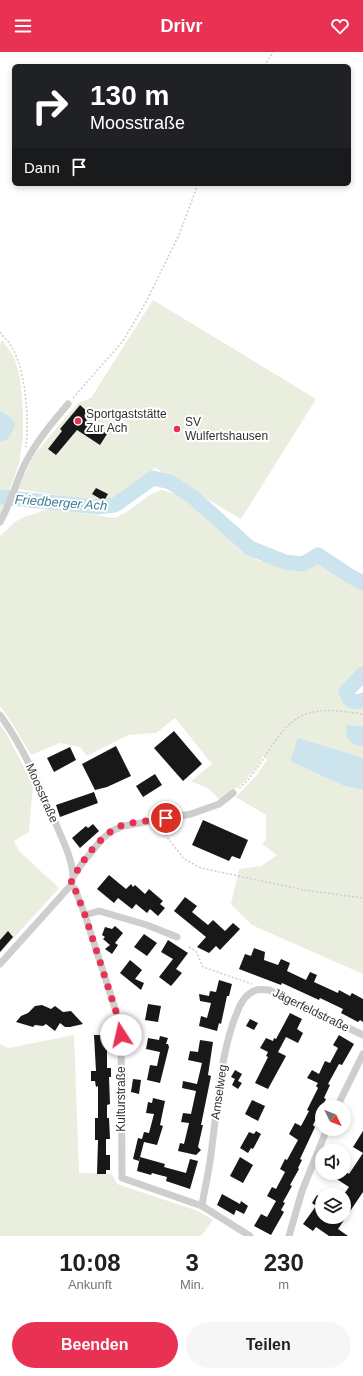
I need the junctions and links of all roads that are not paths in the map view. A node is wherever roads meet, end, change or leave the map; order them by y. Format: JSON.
{"nodes":[{"id":1,"x":68,"y":404,"type":"road end"},
{"id":2,"x":0,"y":522,"type":"edge"},
{"id":3,"x":0,"y":715,"type":"edge"},
{"id":4,"x":233,"y":794,"type":"road end"},
{"id":5,"x":73,"y":876,"type":"junction"},
{"id":6,"x":70,"y":885,"type":"junction"},
{"id":7,"x":85,"y":915,"type":"junction"},
{"id":8,"x":177,"y":937,"type":"dead end"},
{"id":9,"x":0,"y":964,"type":"edge"},
{"id":10,"x":258,"y":989,"type":"joint"},
{"id":11,"x":363,"y":1035,"type":"edge"},
{"id":12,"x":363,"y":1054,"type":"edge"},
{"id":13,"x":340,"y":1100,"type":"edge"},
{"id":14,"x":324,"y":1136,"type":"edge"},
{"id":15,"x":202,"y":1206,"type":"junction"},
{"id":16,"x":250,"y":1236,"type":"edge"},
{"id":17,"x":289,"y":1236,"type":"edge"}],
"edges":[{"from":1,"to":2,"type":"street"},
{"from":3,"to":5,"type":"street","name":"Moosstraße"},
{"from":4,"to":5,"type":"street"},
{"from":5,"to":6,"type":"street"},
{"from":6,"to":7,"type":"street","name":"Kulturstraße"},
{"from":6,"to":9,"type":"street"},
{"from":7,"to":8,"type":"street"},
{"from":7,"to":15,"type":"street","name":"Kulturstraße"},
{"from":10,"to":11,"type":"street","name":"Jägerfeldstraße"},
{"from":10,"to":15,"type":"street","name":"Amselweg"},
{"from":12,"to":13,"type":"street"},
{"from":14,"to":17,"type":"street"},
{"from":15,"to":16,"type":"street"}]}
